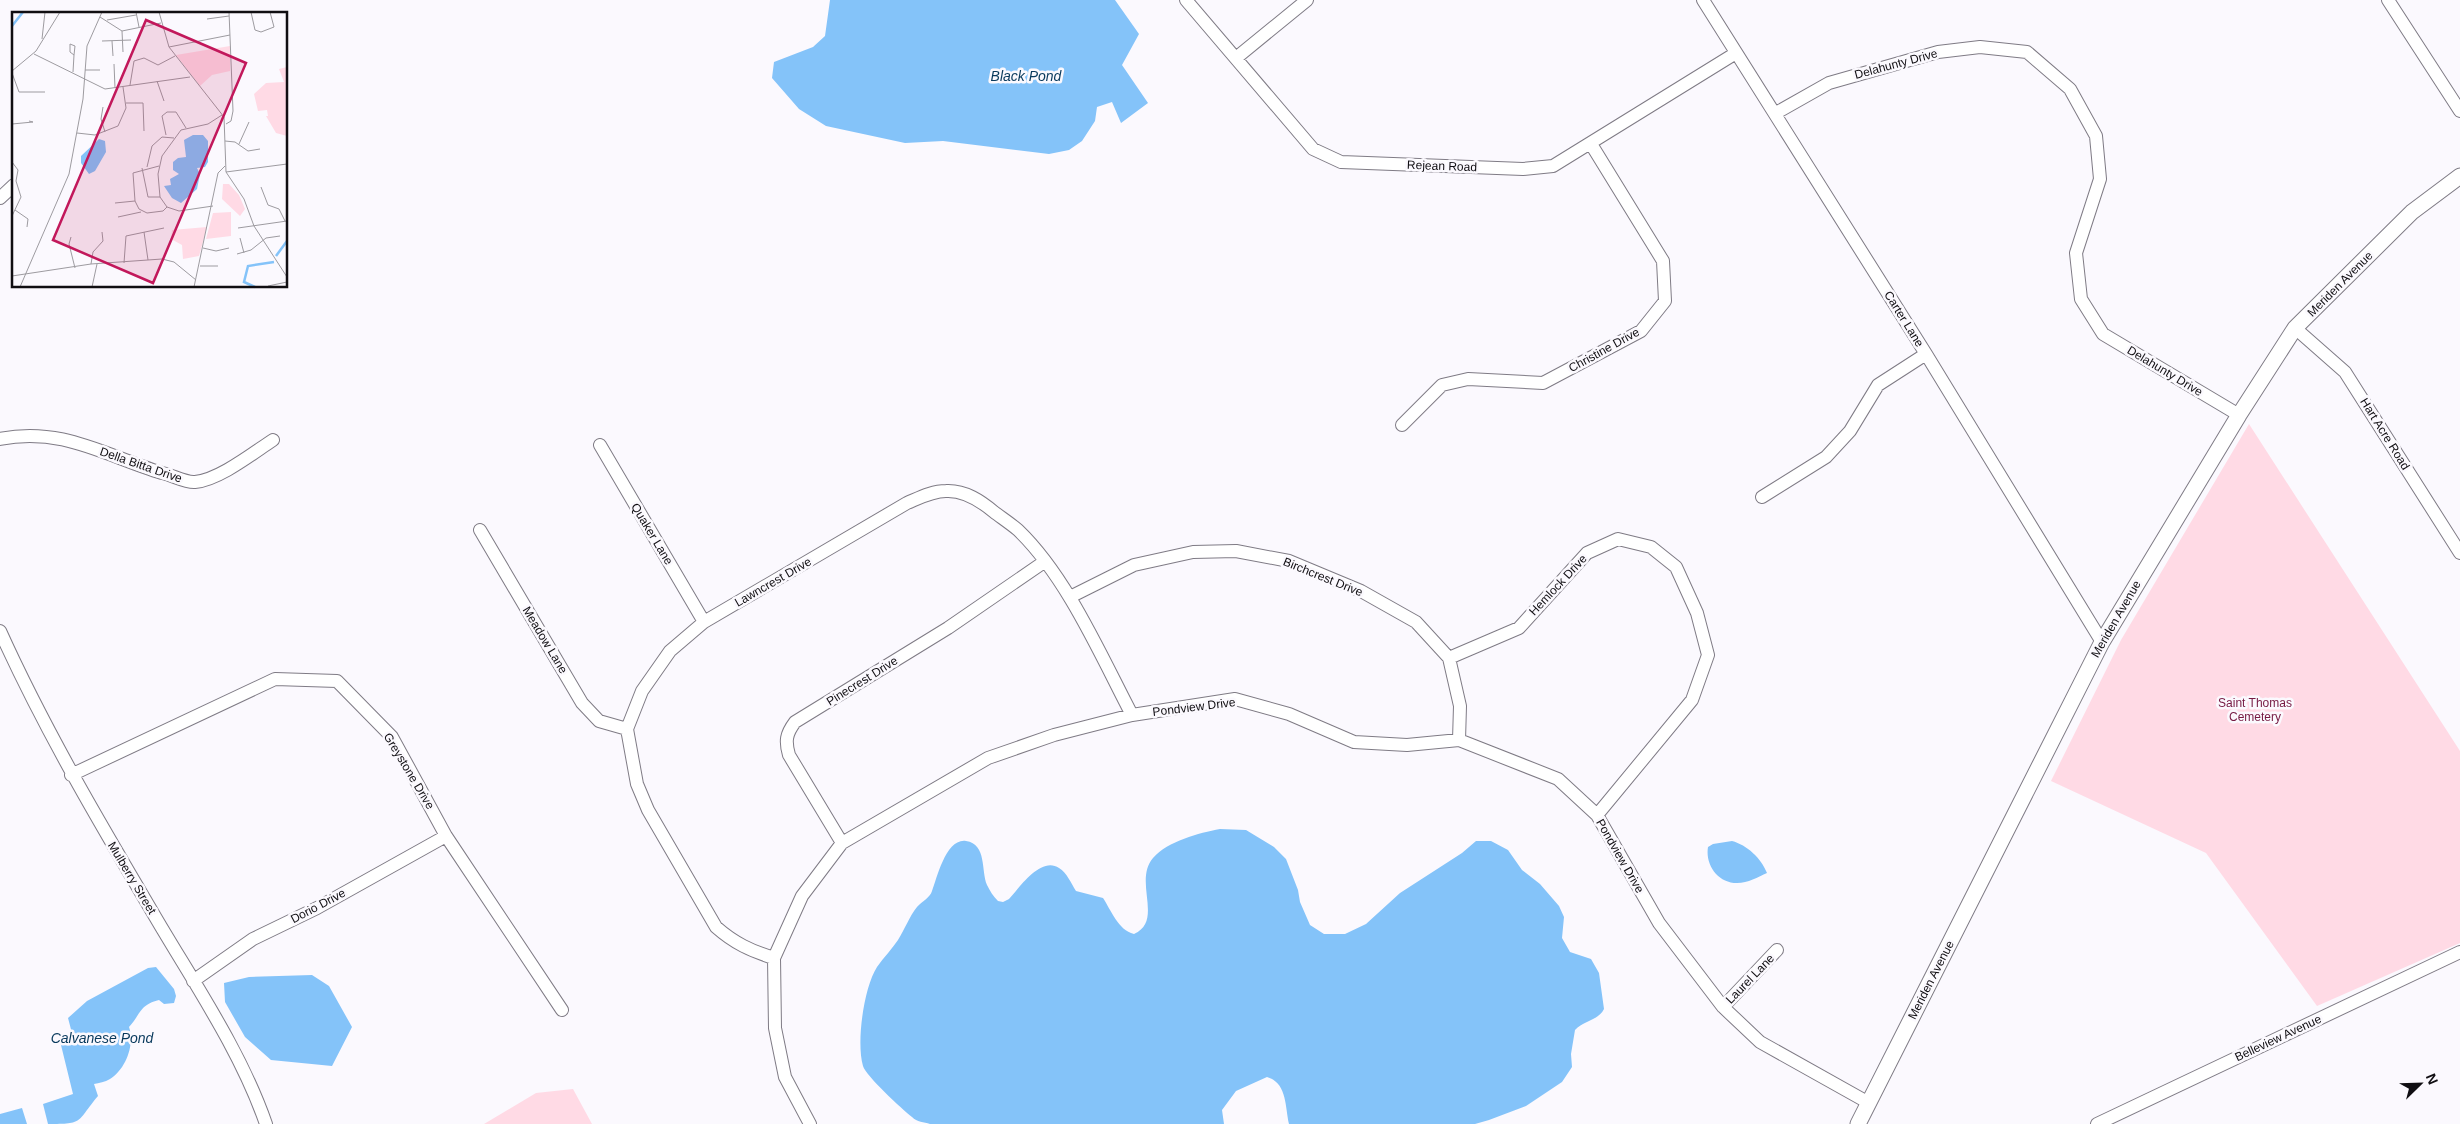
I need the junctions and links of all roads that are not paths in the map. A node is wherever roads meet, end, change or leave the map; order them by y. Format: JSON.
{"nodes":[{"id":1,"x":1186,"y":0,"type":"edge"},
{"id":2,"x":1306,"y":0,"type":"edge"},
{"id":3,"x":1703,"y":0,"type":"edge"},
{"id":4,"x":2388,"y":0,"type":"edge"},
{"id":5,"x":1736,"y":53,"type":"junction"},
{"id":6,"x":1236,"y":58,"type":"junction"},
{"id":7,"x":2460,"y":111,"type":"edge"},
{"id":8,"x":1776,"y":113,"type":"junction"},
{"id":9,"x":1591,"y":144,"type":"junction"},
{"id":10,"x":2460,"y":176,"type":"edge"},
{"id":11,"x":12,"y":187,"type":"edge"},
{"id":12,"x":0,"y":198,"type":"edge"},
{"id":13,"x":2295,"y":328,"type":"junction"},
{"id":14,"x":1926,"y":354,"type":"junction"},
{"id":15,"x":2239,"y":415,"type":"junction"},
{"id":16,"x":1402,"y":425,"type":"dead end"},
{"id":17,"x":0,"y":439,"type":"edge"},
{"id":18,"x":273,"y":440,"type":"dead end"},
{"id":19,"x":600,"y":445,"type":"dead end"},
{"id":20,"x":1762,"y":497,"type":"dead end"},
{"id":21,"x":480,"y":530,"type":"dead end"},
{"id":22,"x":2460,"y":553,"type":"edge"},
{"id":23,"x":1044,"y":562,"type":"junction"},
{"id":24,"x":1070,"y":598,"type":"junction"},
{"id":25,"x":704,"y":622,"type":"junction"},
{"id":26,"x":0,"y":631,"type":"edge"},
{"id":27,"x":2102,"y":642,"type":"junction"},
{"id":28,"x":1449,"y":658,"type":"junction"},
{"id":29,"x":1132,"y":715,"type":"junction"},
{"id":30,"x":627,"y":729,"type":"junction"},
{"id":31,"x":1459,"y":740,"type":"junction"},
{"id":32,"x":71,"y":775,"type":"junction"},
{"id":33,"x":1597,"y":815,"type":"junction"},
{"id":34,"x":446,"y":836,"type":"junction"},
{"id":35,"x":842,"y":844,"type":"junction"},
{"id":36,"x":1777,"y":950,"type":"dead end"},
{"id":37,"x":2460,"y":952,"type":"edge"},
{"id":38,"x":774,"y":958,"type":"junction"},
{"id":39,"x":193,"y":981,"type":"junction"},
{"id":40,"x":1723,"y":1007,"type":"junction"},
{"id":41,"x":562,"y":1010,"type":"dead end"},
{"id":42,"x":1869,"y":1103,"type":"junction"},
{"id":43,"x":266,"y":1124,"type":"edge"},
{"id":44,"x":810,"y":1124,"type":"edge"},
{"id":45,"x":1858,"y":1124,"type":"edge"},
{"id":46,"x":2096,"y":1124,"type":"edge"}],
"edges":[{"from":1,"to":6,"type":"street","name":"Rejean Road"},
{"from":2,"to":6,"type":"street"},
{"from":3,"to":5,"type":"street","name":"Carter Lane"},
{"from":4,"to":7,"type":"street"},
{"from":5,"to":8,"type":"street","name":"Carter Lane"},
{"from":5,"to":9,"type":"street","name":"Rejean Road"},
{"from":6,"to":9,"type":"street","name":"Rejean Road"},
{"from":8,"to":14,"type":"street","name":"Carter Lane"},
{"from":8,"to":15,"type":"street","name":"Delahunty Drive"},
{"from":9,"to":16,"type":"street","name":"Christine Drive"},
{"from":10,"to":13,"type":"main road","name":"Meriden Avenue"},
{"from":11,"to":12,"type":"street"},
{"from":13,"to":15,"type":"main road","name":"Meriden Avenue"},
{"from":13,"to":22,"type":"street","name":"Hart Acre Road"},
{"from":14,"to":20,"type":"street"},
{"from":14,"to":27,"type":"street","name":"Carter Lane"},
{"from":15,"to":27,"type":"main road","name":"Meriden Avenue"},
{"from":17,"to":18,"type":"street","name":"Della Bitta Drive"},
{"from":19,"to":25,"type":"street","name":"Quaker Lane"},
{"from":21,"to":30,"type":"street","name":"Meadow Lane"},
{"from":23,"to":24,"type":"street","name":"Lawncrest Drive"},
{"from":23,"to":25,"type":"street","name":"Lawncrest Drive"},
{"from":23,"to":35,"type":"street","name":"Pinecrest Drive"},
{"from":24,"to":28,"type":"street","name":"Birchcrest Drive"},
{"from":24,"to":29,"type":"street","name":"Lawncrest Drive"},
{"from":25,"to":30,"type":"street","name":"Lawncrest Drive"},
{"from":26,"to":32,"type":"street","name":"Mulberry Street"},
{"from":27,"to":42,"type":"main road","name":"Meriden Avenue"},
{"from":28,"to":31,"type":"street","name":"Birchcrest Drive"},
{"from":28,"to":33,"type":"street","name":"Hemlock Drive"},
{"from":29,"to":31,"type":"street","name":"Pondview Drive"},
{"from":29,"to":35,"type":"street","name":"Pondview Drive"},
{"from":30,"to":38,"type":"street"},
{"from":31,"to":33,"type":"street","name":"Pondview Drive"},
{"from":32,"to":34,"type":"street","name":"Greystone Drive"},
{"from":32,"to":39,"type":"street","name":"Mulberry Street"},
{"from":33,"to":40,"type":"street","name":"Pondview Drive"},
{"from":34,"to":39,"type":"street","name":"Dorio Drive"},
{"from":34,"to":41,"type":"street","name":"Greystone Drive"},
{"from":35,"to":38,"type":"street","name":"Pondview Drive"},
{"from":36,"to":40,"type":"street","name":"Laurel Lane"},
{"from":37,"to":46,"type":"street","name":"Belleview Avenue"},
{"from":38,"to":44,"type":"street","name":"Pondview Drive"},
{"from":39,"to":43,"type":"street","name":"Mulberry Street"},
{"from":40,"to":42,"type":"street","name":"Pondview Drive"},
{"from":42,"to":45,"type":"main road","name":"Meriden Avenue"}]}
